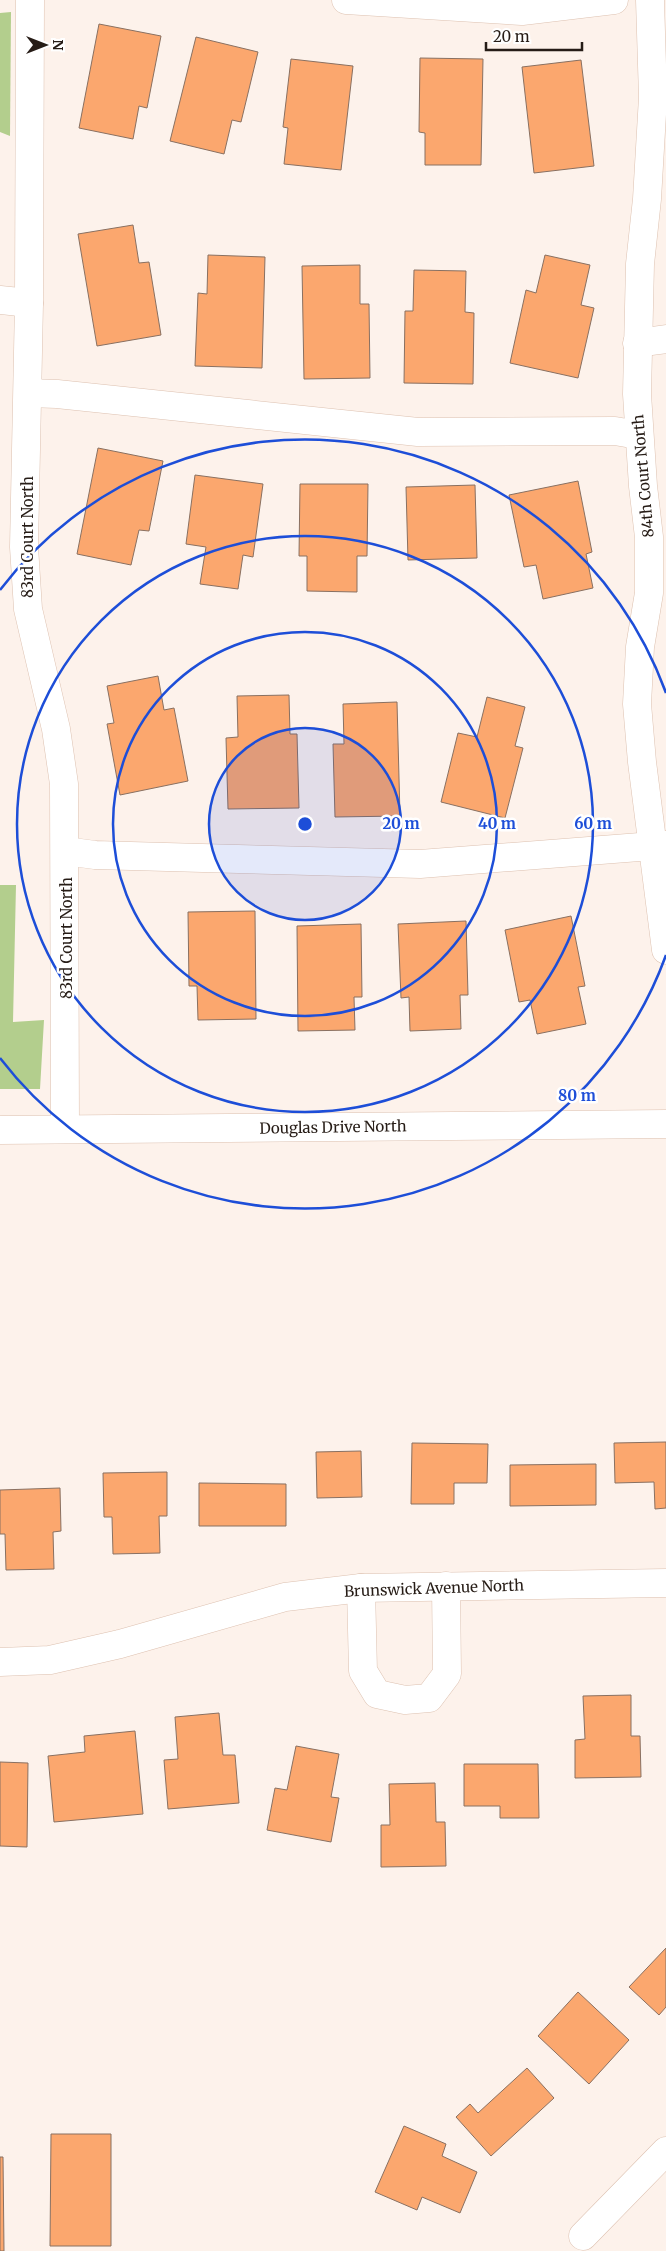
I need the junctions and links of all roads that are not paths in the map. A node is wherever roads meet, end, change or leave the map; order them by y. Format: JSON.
{"nodes":[{"id":1,"x":30,"y":0,"type":"edge"},
{"id":2,"x":346,"y":0,"type":"edge"},
{"id":3,"x":614,"y":0,"type":"edge"},
{"id":4,"x":650,"y":0,"type":"edge"},
{"id":5,"x":0,"y":300,"type":"edge"},
{"id":6,"x":29,"y":303,"type":"junction"},
{"id":7,"x":666,"y":339,"type":"edge"},
{"id":8,"x":637,"y":343,"type":"junction"},
{"id":9,"x":28,"y":393,"type":"junction"},
{"id":10,"x":638,"y":435,"type":"junction"},
{"id":11,"x":659,"y":846,"type":"edge"},
{"id":12,"x":65,"y":851,"type":"junction"},
{"id":13,"x":666,"y":950,"type":"edge"},
{"id":14,"x":666,"y":1124,"type":"edge"},
{"id":15,"x":65,"y":1129,"type":"junction"},
{"id":16,"x":0,"y":1130,"type":"edge"},
{"id":17,"x":666,"y":1584,"type":"edge"},
{"id":18,"x":446,"y":1586,"type":"junction"},
{"id":19,"x":361,"y":1588,"type":"junction"},
{"id":20,"x":0,"y":1662,"type":"edge"},
{"id":21,"x":666,"y":2151,"type":"edge"},
{"id":22,"x":583,"y":2236,"type":"dead end"}],
"edges":[{"from":1,"to":6,"type":"street","name":"83rd Court North"},
{"from":2,"to":3,"type":"street"},
{"from":4,"to":8,"type":"street","name":"84th Court North"},
{"from":5,"to":6,"type":"street"},
{"from":6,"to":9,"type":"street","name":"83rd Court North"},
{"from":7,"to":8,"type":"street"},
{"from":8,"to":10,"type":"street","name":"84th Court North"},
{"from":9,"to":10,"type":"street"},
{"from":9,"to":12,"type":"street","name":"83rd Court North"},
{"from":10,"to":11,"type":"street","name":"84th Court North"},
{"from":11,"to":12,"type":"street"},
{"from":11,"to":13,"type":"street","name":"84th Court North"},
{"from":12,"to":15,"type":"street","name":"83rd Court North"},
{"from":14,"to":15,"type":"street","name":"Douglas Drive North"},
{"from":15,"to":16,"type":"street","name":"Douglas Drive North"},
{"from":17,"to":18,"type":"street","name":"Brunswick Avenue North"},
{"from":18,"to":19,"type":"street","name":"Brunswick Avenue North"},
{"from":18,"to":19,"type":"street"},
{"from":19,"to":20,"type":"street","name":"Brunswick Avenue North"},
{"from":21,"to":22,"type":"street"}]}
